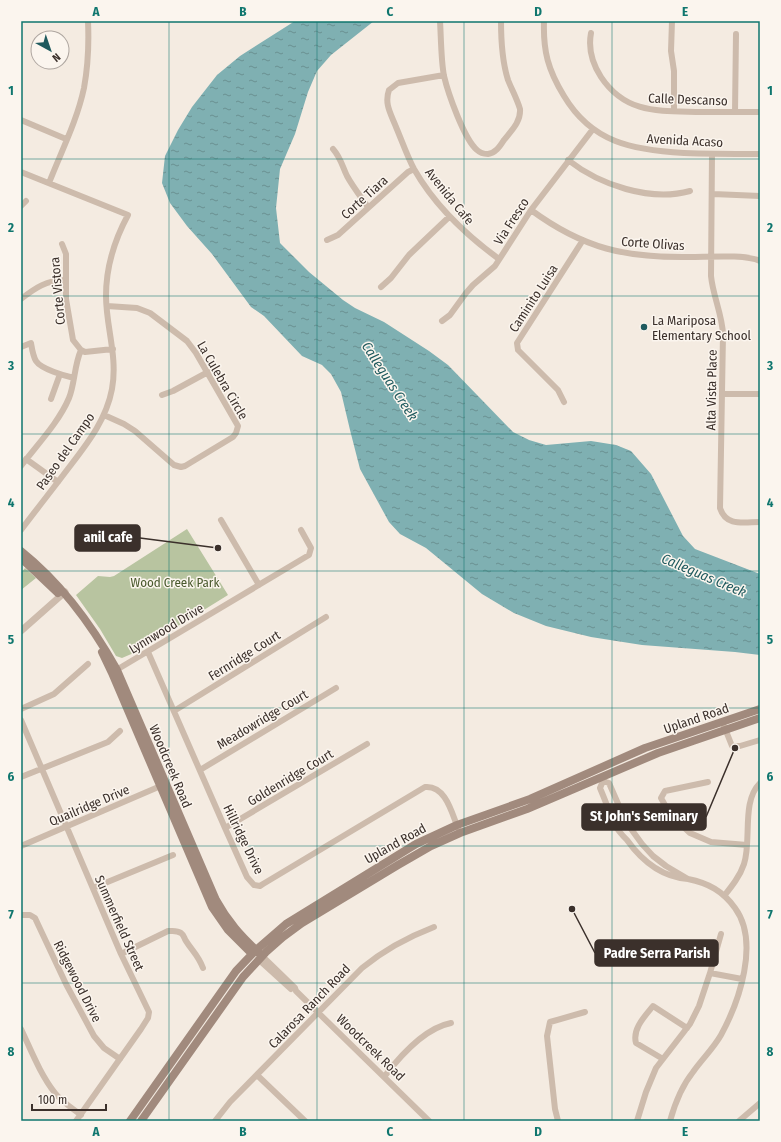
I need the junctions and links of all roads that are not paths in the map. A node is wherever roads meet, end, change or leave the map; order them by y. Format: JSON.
{"nodes":[{"id":1,"x":88,"y":21,"type":"edge"},
{"id":2,"x":440,"y":21,"type":"edge"},
{"id":3,"x":501,"y":21,"type":"edge"},
{"id":4,"x":544,"y":21,"type":"edge"},
{"id":5,"x":672,"y":21,"type":"edge"},
{"id":6,"x":591,"y":33,"type":"dead end"},
{"id":7,"x":736,"y":34,"type":"dead end"},
{"id":8,"x":444,"y":75,"type":"junction"},
{"id":9,"x":674,"y":111,"type":"junction"},
{"id":10,"x":735,"y":112,"type":"junction"},
{"id":11,"x":760,"y":112,"type":"edge"},
{"id":12,"x":21,"y":120,"type":"edge"},
{"id":13,"x":593,"y":129,"type":"junction"},
{"id":14,"x":66,"y":139,"type":"junction"},
{"id":15,"x":333,"y":149,"type":"dead end"},
{"id":16,"x":712,"y":154,"type":"junction"},
{"id":17,"x":760,"y":154,"type":"edge"},
{"id":18,"x":568,"y":160,"type":"junction"},
{"id":19,"x":414,"y":169,"type":"junction"},
{"id":20,"x":21,"y":172,"type":"edge"},
{"id":21,"x":49,"y":183,"type":"junction"},
{"id":22,"x":690,"y":191,"type":"dead end"},
{"id":23,"x":713,"y":194,"type":"junction"},
{"id":24,"x":760,"y":196,"type":"edge"},
{"id":25,"x":368,"y":207,"type":"junction"},
{"id":26,"x":531,"y":210,"type":"junction"},
{"id":27,"x":450,"y":217,"type":"junction"},
{"id":28,"x":327,"y":240,"type":"dead end"},
{"id":29,"x":583,"y":240,"type":"junction"},
{"id":30,"x":62,"y":244,"type":"dead end"},
{"id":31,"x":711,"y":256,"type":"junction"},
{"id":32,"x":499,"y":259,"type":"junction"},
{"id":33,"x":760,"y":261,"type":"edge"},
{"id":34,"x":65,"y":280,"type":"junction"},
{"id":35,"x":381,"y":287,"type":"dead end"},
{"id":36,"x":21,"y":299,"type":"edge"},
{"id":37,"x":107,"y":306,"type":"junction"},
{"id":38,"x":442,"y":321,"type":"dead end"},
{"id":39,"x":21,"y":347,"type":"edge"},
{"id":40,"x":113,"y":348,"type":"junction"},
{"id":41,"x":81,"y":350,"type":"junction"},
{"id":42,"x":208,"y":372,"type":"junction"},
{"id":43,"x":60,"y":374,"type":"junction"},
{"id":44,"x":74,"y":378,"type":"junction"},
{"id":45,"x":722,"y":394,"type":"junction"},
{"id":46,"x":760,"y":394,"type":"edge"},
{"id":47,"x":162,"y":395,"type":"dead end"},
{"id":48,"x":51,"y":399,"type":"dead end"},
{"id":49,"x":564,"y":402,"type":"dead end"},
{"id":50,"x":104,"y":415,"type":"junction"},
{"id":51,"x":26,"y":459,"type":"junction"},
{"id":52,"x":21,"y":466,"type":"edge"},
{"id":53,"x":58,"y":482,"type":"junction"},
{"id":54,"x":221,"y":520,"type":"dead end"},
{"id":55,"x":760,"y":522,"type":"edge"},
{"id":56,"x":21,"y":530,"type":"edge"},
{"id":57,"x":301,"y":530,"type":"dead end"},
{"id":58,"x":21,"y":550,"type":"edge"},
{"id":59,"x":21,"y":558,"type":"edge"},
{"id":60,"x":259,"y":585,"type":"junction"},
{"id":61,"x":63,"y":594,"type":"junction"},
{"id":62,"x":326,"y":617,"type":"dead end"},
{"id":63,"x":21,"y":631,"type":"edge"},
{"id":64,"x":148,"y":652,"type":"junction"},
{"id":65,"x":88,"y":664,"type":"dead end"},
{"id":66,"x":115,"y":671,"type":"junction"},
{"id":67,"x":336,"y":688,"type":"dead end"},
{"id":68,"x":21,"y":709,"type":"edge"},
{"id":69,"x":760,"y":709,"type":"edge"},
{"id":70,"x":174,"y":711,"type":"junction"},
{"id":71,"x":760,"y":718,"type":"edge"},
{"id":72,"x":21,"y":720,"type":"edge"},
{"id":73,"x":724,"y":726,"type":"junction"},
{"id":74,"x":120,"y":731,"type":"dead end"},
{"id":75,"x":760,"y":740,"type":"edge"},
{"id":76,"x":367,"y":744,"type":"dead end"},
{"id":77,"x":42,"y":769,"type":"junction"},
{"id":78,"x":200,"y":770,"type":"junction"},
{"id":79,"x":21,"y":778,"type":"edge"},
{"id":80,"x":708,"y":782,"type":"dead end"},
{"id":81,"x":760,"y":783,"type":"edge"},
{"id":82,"x":164,"y":785,"type":"junction"},
{"id":83,"x":66,"y":826,"type":"junction"},
{"id":84,"x":225,"y":828,"type":"junction"},
{"id":85,"x":459,"y":829,"type":"junction"},
{"id":86,"x":747,"y":845,"type":"junction"},
{"id":87,"x":21,"y":846,"type":"edge"},
{"id":88,"x":173,"y":855,"type":"dead end"},
{"id":89,"x":688,"y":879,"type":"junction"},
{"id":90,"x":93,"y":888,"type":"junction"},
{"id":91,"x":724,"y":896,"type":"junction"},
{"id":92,"x":21,"y":915,"type":"edge"},
{"id":93,"x":434,"y":927,"type":"dead end"},
{"id":94,"x":721,"y":934,"type":"dead end"},
{"id":95,"x":254,"y":952,"type":"junction"},
{"id":96,"x":121,"y":954,"type":"junction"},
{"id":97,"x":260,"y":958,"type":"junction"},
{"id":98,"x":203,"y":968,"type":"dead end"},
{"id":99,"x":710,"y":973,"type":"junction"},
{"id":100,"x":742,"y":979,"type":"junction"},
{"id":101,"x":318,"y":1012,"type":"junction"},
{"id":102,"x":586,"y":1012,"type":"dead end"},
{"id":103,"x":451,"y":1023,"type":"dead end"},
{"id":104,"x":687,"y":1028,"type":"junction"},
{"id":105,"x":21,"y":1029,"type":"edge"},
{"id":106,"x":120,"y":1059,"type":"junction"},
{"id":107,"x":663,"y":1059,"type":"junction"},
{"id":108,"x":257,"y":1075,"type":"junction"},
{"id":109,"x":384,"y":1077,"type":"junction"},
{"id":110,"x":760,"y":1103,"type":"edge"},
{"id":111,"x":81,"y":1115,"type":"junction"},
{"id":112,"x":76,"y":1121,"type":"edge"},
{"id":113,"x":130,"y":1121,"type":"edge"},
{"id":114,"x":141,"y":1121,"type":"edge"},
{"id":115,"x":215,"y":1121,"type":"edge"},
{"id":116,"x":305,"y":1121,"type":"edge"},
{"id":117,"x":429,"y":1121,"type":"edge"},
{"id":118,"x":558,"y":1121,"type":"edge"},
{"id":119,"x":637,"y":1121,"type":"edge"},
{"id":120,"x":670,"y":1121,"type":"edge"},
{"id":121,"x":740,"y":1121,"type":"edge"}],
"edges":[{"from":1,"to":14,"type":"street"},
{"from":2,"to":8,"type":"street"},
{"from":3,"to":8,"type":"street"},
{"from":4,"to":13,"type":"street","name":"Avenida Acaso"},
{"from":5,"to":9,"type":"street"},
{"from":6,"to":9,"type":"street","name":"Calle Descanso"},
{"from":7,"to":10,"type":"street"},
{"from":8,"to":19,"type":"street","name":"Avenida Cafe"},
{"from":9,"to":10,"type":"street","name":"Calle Descanso"},
{"from":10,"to":11,"type":"street","name":"Calle Descanso"},
{"from":12,"to":14,"type":"street"},
{"from":13,"to":16,"type":"street","name":"Avenida Acaso"},
{"from":13,"to":18,"type":"street","name":"Via Fresco"},
{"from":14,"to":21,"type":"street"},
{"from":15,"to":25,"type":"street"},
{"from":16,"to":17,"type":"street","name":"Avenida Acaso"},
{"from":16,"to":23,"type":"street","name":"Alta Vista Place"},
{"from":18,"to":22,"type":"street"},
{"from":18,"to":26,"type":"street","name":"Via Fresco"},
{"from":19,"to":25,"type":"street","name":"Corte Tiara"},
{"from":19,"to":27,"type":"street","name":"Avenida Cafe"},
{"from":20,"to":21,"type":"street"},
{"from":21,"to":37,"type":"street","name":"Paseo del Campo"},
{"from":23,"to":24,"type":"street"},
{"from":23,"to":31,"type":"street","name":"Alta Vista Place"},
{"from":25,"to":28,"type":"street","name":"Corte Tiara"},
{"from":26,"to":29,"type":"street","name":"Corte Olivas"},
{"from":26,"to":32,"type":"street","name":"Via Fresco"},
{"from":27,"to":32,"type":"street","name":"Avenida Cafe"},
{"from":27,"to":35,"type":"street"},
{"from":29,"to":31,"type":"street","name":"Corte Olivas"},
{"from":29,"to":49,"type":"street","name":"Caminito Luisa"},
{"from":30,"to":34,"type":"street","name":"Corte Vistora"},
{"from":31,"to":33,"type":"street","name":"Corte Olivas"},
{"from":31,"to":45,"type":"street","name":"Alta Vista Place"},
{"from":32,"to":38,"type":"street","name":"Via Fresco"},
{"from":34,"to":36,"type":"street"},
{"from":34,"to":41,"type":"street","name":"Corte Vistora"},
{"from":37,"to":40,"type":"street","name":"Paseo del Campo"},
{"from":37,"to":42,"type":"street","name":"La Culebra Circle"},
{"from":39,"to":43,"type":"street"},
{"from":40,"to":41,"type":"street"},
{"from":40,"to":50,"type":"street","name":"Paseo del Campo"},
{"from":41,"to":44,"type":"street"},
{"from":42,"to":47,"type":"street"},
{"from":42,"to":50,"type":"street","name":"La Culebra Circle"},
{"from":43,"to":44,"type":"street"},
{"from":43,"to":48,"type":"street"},
{"from":44,"to":51,"type":"street"},
{"from":45,"to":46,"type":"street"},
{"from":45,"to":55,"type":"street","name":"Alta Vista Place"},
{"from":50,"to":53,"type":"street","name":"Paseo del Campo"},
{"from":51,"to":52,"type":"street"},
{"from":51,"to":53,"type":"street"},
{"from":53,"to":56,"type":"street","name":"Paseo del Campo"},
{"from":54,"to":60,"type":"street"},
{"from":57,"to":60,"type":"street","name":"Lynnwood Drive"},
{"from":58,"to":61,"type":"main road","name":"Woodcreek Road"},
{"from":59,"to":61,"type":"main road","name":"Woodcreek Road"},
{"from":60,"to":64,"type":"street","name":"Lynnwood Drive"},
{"from":61,"to":63,"type":"street"},
{"from":61,"to":66,"type":"main road","name":"Woodcreek Road"},
{"from":62,"to":70,"type":"street","name":"Fernridge Court"},
{"from":64,"to":66,"type":"street","name":"Lynnwood Drive"},
{"from":64,"to":70,"type":"street","name":"Hillridge Drive"},
{"from":65,"to":68,"type":"street"},
{"from":66,"to":82,"type":"main road","name":"Woodcreek Road"},
{"from":67,"to":78,"type":"street","name":"Meadowridge Court"},
{"from":69,"to":73,"type":"main road","name":"Upland Road"},
{"from":70,"to":78,"type":"street","name":"Hillridge Drive"},
{"from":71,"to":73,"type":"main road","name":"Upland Road"},
{"from":72,"to":77,"type":"street","name":"Summerfield Street"},
{"from":73,"to":75,"type":"street"},
{"from":73,"to":85,"type":"main road","name":"Upland Road"},
{"from":74,"to":77,"type":"street"},
{"from":76,"to":84,"type":"street","name":"Goldenridge Court"},
{"from":77,"to":79,"type":"street"},
{"from":77,"to":83,"type":"street","name":"Summerfield Street"},
{"from":78,"to":84,"type":"street","name":"Hillridge Drive"},
{"from":80,"to":86,"type":"street"},
{"from":81,"to":86,"type":"street"},
{"from":82,"to":83,"type":"street","name":"Quailridge Drive"},
{"from":82,"to":95,"type":"main road","name":"Woodcreek Road"},
{"from":83,"to":87,"type":"street","name":"Quailridge Drive"},
{"from":83,"to":90,"type":"street","name":"Summerfield Street"},
{"from":84,"to":85,"type":"street","name":"Hillridge Drive"},
{"from":85,"to":95,"type":"main road","name":"Upland Road"},
{"from":85,"to":97,"type":"main road","name":"Upland Road"},
{"from":86,"to":91,"type":"street"},
{"from":88,"to":90,"type":"street"},
{"from":89,"to":89,"type":"street"},
{"from":89,"to":91,"type":"street"},
{"from":90,"to":96,"type":"street","name":"Summerfield Street"},
{"from":91,"to":100,"type":"street"},
{"from":92,"to":106,"type":"street","name":"Ridgewood Drive"},
{"from":93,"to":101,"type":"street","name":"Calarosa Ranch Road"},
{"from":94,"to":99,"type":"street"},
{"from":95,"to":97,"type":"main road","name":"Woodcreek Road"},
{"from":95,"to":113,"type":"main road","name":"Upland Road"},
{"from":96,"to":98,"type":"street"},
{"from":96,"to":106,"type":"street","name":"Summerfield Street"},
{"from":97,"to":101,"type":"street","name":"Woodcreek Road"},
{"from":97,"to":114,"type":"main road","name":"Upland Road"},
{"from":99,"to":100,"type":"street"},
{"from":99,"to":104,"type":"street"},
{"from":100,"to":120,"type":"street"},
{"from":101,"to":108,"type":"street","name":"Calarosa Ranch Road"},
{"from":101,"to":109,"type":"street","name":"Woodcreek Road"},
{"from":102,"to":118,"type":"street"},
{"from":103,"to":109,"type":"street"},
{"from":104,"to":107,"type":"street"},
{"from":104,"to":107,"type":"street"},
{"from":105,"to":111,"type":"street"},
{"from":106,"to":111,"type":"street","name":"Summerfield Street"},
{"from":107,"to":119,"type":"street"},
{"from":108,"to":115,"type":"street","name":"Calarosa Ranch Road"},
{"from":108,"to":116,"type":"street"},
{"from":109,"to":117,"type":"street","name":"Woodcreek Road"},
{"from":110,"to":121,"type":"street"},
{"from":111,"to":112,"type":"street","name":"Summerfield Street"}]}
